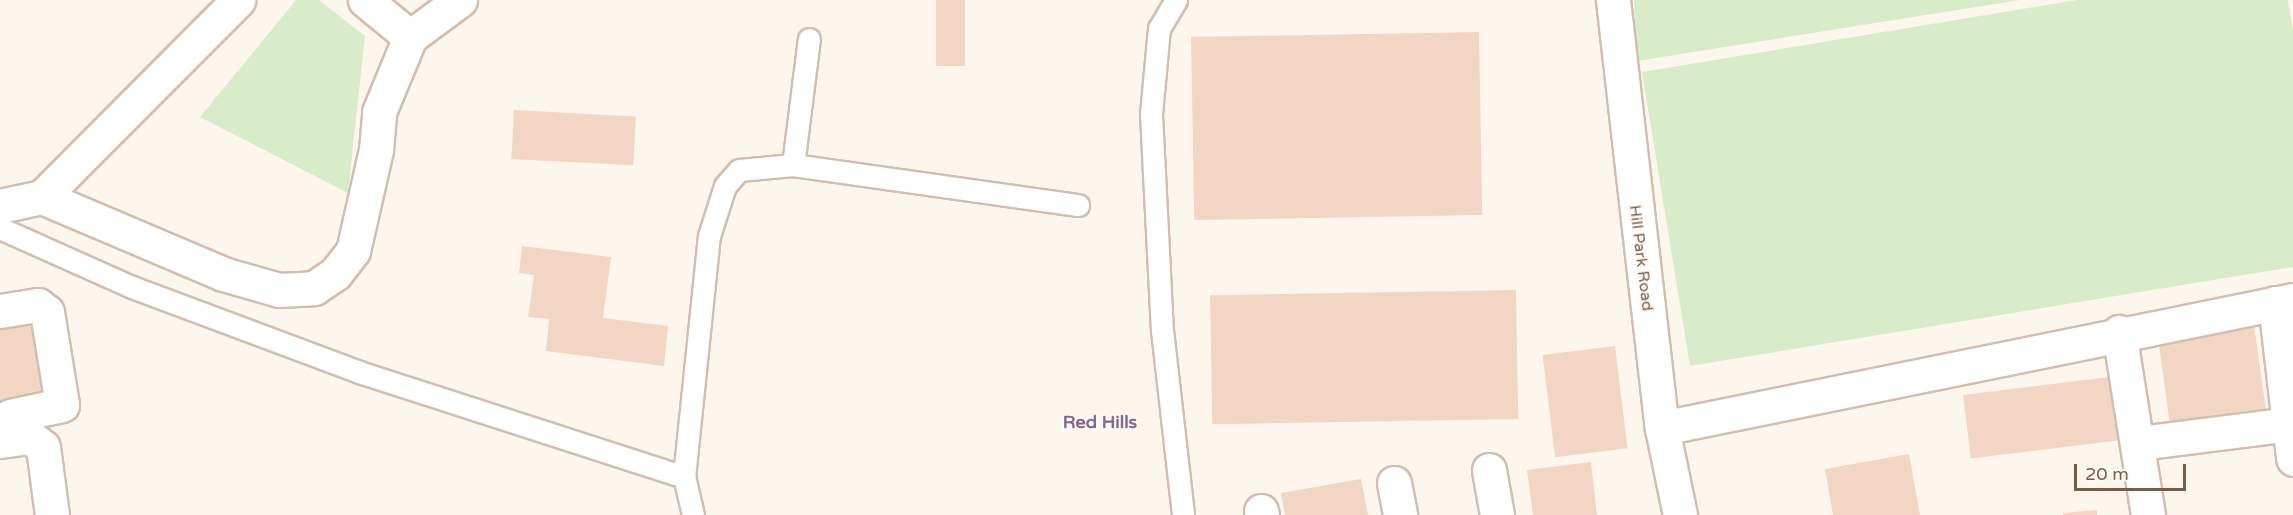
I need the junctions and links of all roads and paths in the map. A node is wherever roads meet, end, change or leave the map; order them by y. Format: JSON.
{"nodes":[{"id":1,"x":237,"y":0,"type":"edge"},
{"id":2,"x":365,"y":0,"type":"edge"},
{"id":3,"x":458,"y":0,"type":"edge"},
{"id":4,"x":1176,"y":0,"type":"edge"},
{"id":5,"x":1613,"y":0,"type":"edge"},
{"id":6,"x":410,"y":38,"type":"junction"},
{"id":7,"x":809,"y":39,"type":"dead end"},
{"id":8,"x":793,"y":165,"type":"junction"},
{"id":9,"x":42,"y":197,"type":"junction"},
{"id":10,"x":1078,"y":205,"type":"dead end"},
{"id":11,"x":0,"y":206,"type":"edge"},
{"id":12,"x":0,"y":228,"type":"edge"},
{"id":13,"x":2284,"y":301,"type":"edge"},
{"id":14,"x":0,"y":311,"type":"edge"},
{"id":15,"x":2119,"y":332,"type":"junction"},
{"id":16,"x":2291,"y":423,"type":"edge"},
{"id":17,"x":1662,"y":428,"type":"junction"},
{"id":18,"x":5,"y":429,"type":"edge"},
{"id":19,"x":2139,"y":443,"type":"junction"},
{"id":20,"x":2293,"y":459,"type":"edge"},
{"id":21,"x":1489,"y":470,"type":"dead end"},
{"id":22,"x":684,"y":477,"type":"junction"},
{"id":23,"x":1394,"y":483,"type":"dead end"},
{"id":24,"x":52,"y":515,"type":"edge"},
{"id":25,"x":693,"y":515,"type":"edge"},
{"id":26,"x":1183,"y":515,"type":"edge"},
{"id":27,"x":1400,"y":515,"type":"edge"},
{"id":28,"x":1497,"y":515,"type":"edge"},
{"id":29,"x":1680,"y":515,"type":"edge"},
{"id":30,"x":2148,"y":515,"type":"edge"}],
"edges":[{"from":1,"to":9,"type":"street"},
{"from":2,"to":6,"type":"street"},
{"from":3,"to":6,"type":"street"},
{"from":4,"to":26,"type":"lane"},
{"from":5,"to":17,"type":"street","name":"Hill Park Road"},
{"from":6,"to":9,"type":"street"},
{"from":7,"to":8,"type":"lane"},
{"from":8,"to":10,"type":"lane"},
{"from":8,"to":22,"type":"lane"},
{"from":9,"to":11,"type":"street"},
{"from":12,"to":22,"type":"lane"},
{"from":13,"to":15,"type":"street"},
{"from":13,"to":16,"type":"street"},
{"from":14,"to":18,"type":"street"},
{"from":15,"to":17,"type":"street"},
{"from":15,"to":19,"type":"street"},
{"from":16,"to":19,"type":"street"},
{"from":16,"to":20,"type":"street"},
{"from":17,"to":29,"type":"street","name":"Hill Park Road"},
{"from":18,"to":24,"type":"street"},
{"from":19,"to":30,"type":"street"},
{"from":21,"to":28,"type":"street"},
{"from":22,"to":25,"type":"lane"},
{"from":23,"to":27,"type":"street"}]}
